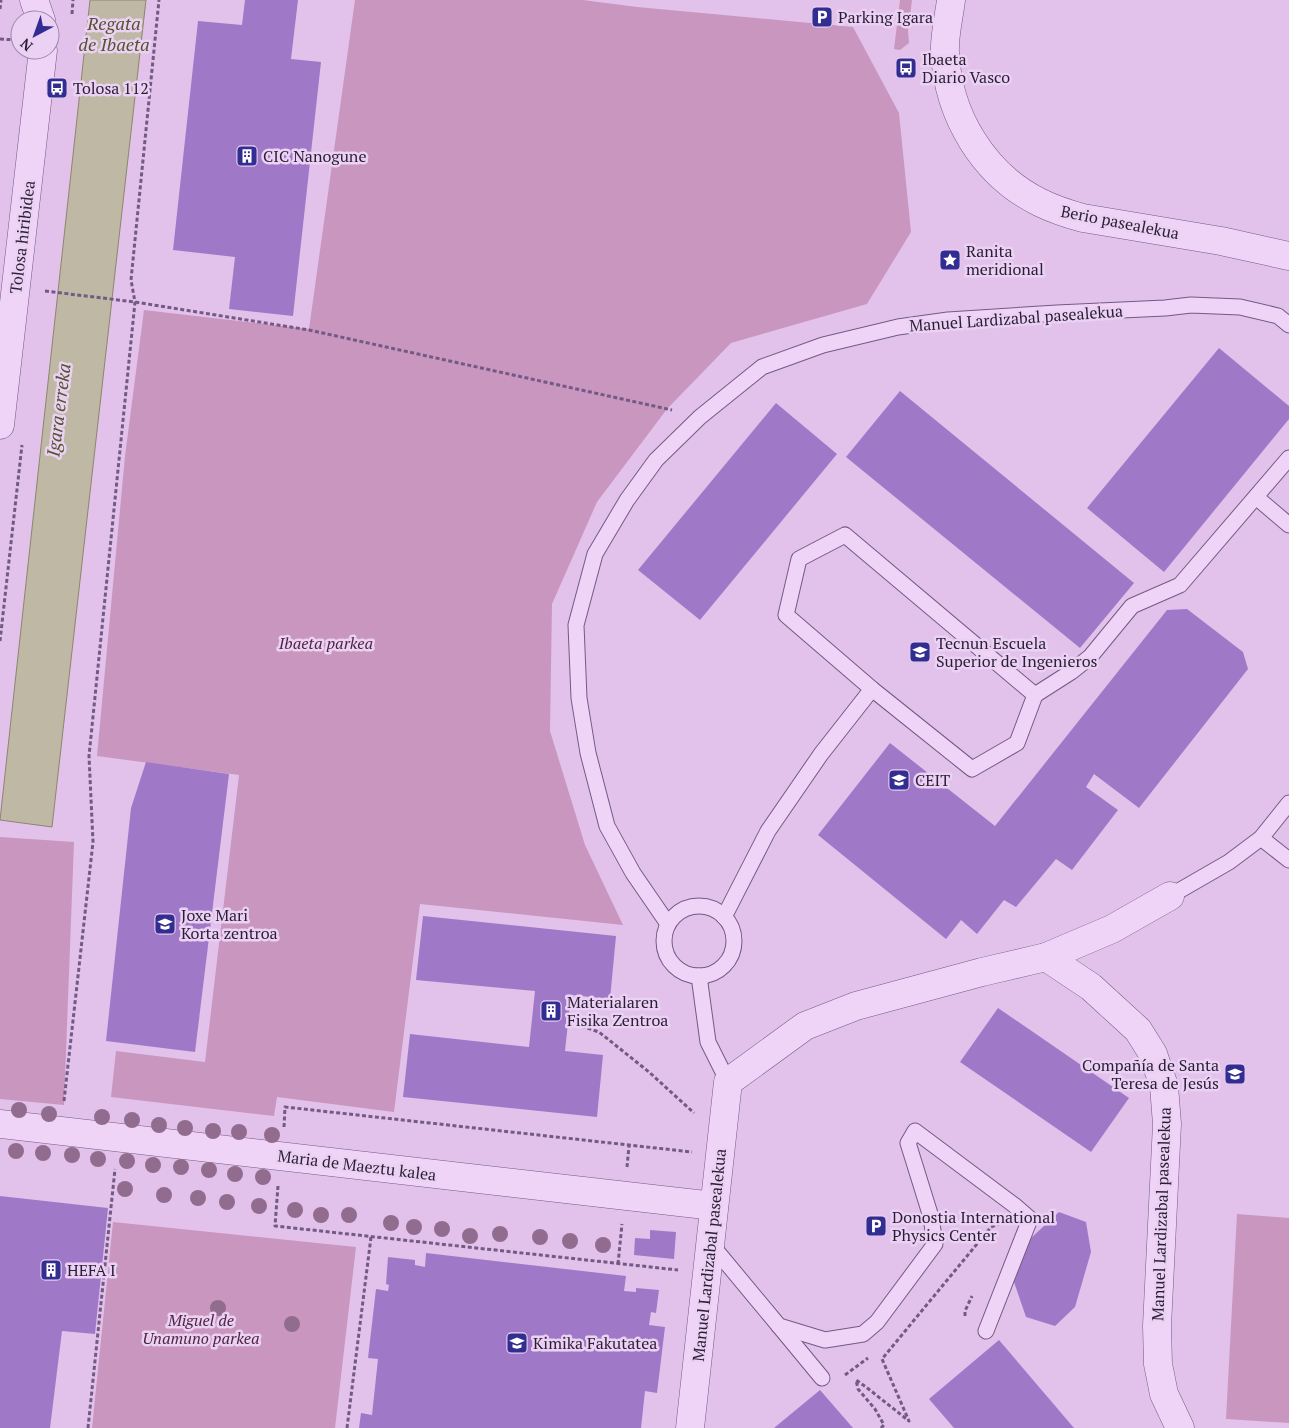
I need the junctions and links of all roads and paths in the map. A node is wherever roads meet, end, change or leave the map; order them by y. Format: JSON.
{"nodes":[{"id":1,"x":1,"y":0,"type":"edge"},
{"id":2,"x":159,"y":0,"type":"edge"},
{"id":3,"x":951,"y":0,"type":"edge"},
{"id":4,"x":0,"y":8,"type":"edge"},
{"id":5,"x":42,"y":60,"type":"edge"},
{"id":6,"x":1289,"y":256,"type":"edge"},
{"id":7,"x":52,"y":292,"type":"dead end"},
{"id":8,"x":135,"y":302,"type":"junction"},
{"id":9,"x":1289,"y":325,"type":"edge"},
{"id":10,"x":667,"y":409,"type":"dead end"},
{"id":11,"x":0,"y":425,"type":"edge"},
{"id":12,"x":1289,"y":458,"type":"edge"},
{"id":13,"x":1256,"y":497,"type":"junction"},
{"id":14,"x":1289,"y":525,"type":"edge"},
{"id":15,"x":872,"y":689,"type":"junction"},
{"id":16,"x":1035,"y":695,"type":"junction"},
{"id":17,"x":1289,"y":803,"type":"edge"},
{"id":18,"x":1261,"y":838,"type":"junction"},
{"id":19,"x":1289,"y":860,"type":"edge"},
{"id":20,"x":1170,"y":896,"type":"joint"},
{"id":21,"x":724,"y":917,"type":"junction"},
{"id":22,"x":668,"y":924,"type":"junction"},
{"id":23,"x":1046,"y":957,"type":"junction"},
{"id":24,"x":700,"y":976,"type":"junction"},
{"id":25,"x":728,"y":1082,"type":"junction"},
{"id":26,"x":64,"y":1104,"type":"dead end"},
{"id":27,"x":0,"y":1124,"type":"edge"},
{"id":28,"x":630,"y":1146,"type":"dead end"},
{"id":29,"x":115,"y":1169,"type":"dead end"},
{"id":30,"x":627,"y":1173,"type":"dead end"},
{"id":31,"x":714,"y":1206,"type":"junction"},
{"id":32,"x":622,"y":1222,"type":"dead end"},
{"id":33,"x":1004,"y":1229,"type":"dead end"},
{"id":34,"x":371,"y":1237,"type":"dead end"},
{"id":35,"x":710,"y":1243,"type":"junction"},
{"id":36,"x":618,"y":1264,"type":"dead end"},
{"id":37,"x":973,"y":1294,"type":"dead end"},
{"id":38,"x":965,"y":1319,"type":"dead end"},
{"id":39,"x":779,"y":1326,"type":"junction"},
{"id":40,"x":986,"y":1331,"type":"dead end"},
{"id":41,"x":904,"y":1333,"type":"junction"},
{"id":42,"x":889,"y":1343,"type":"dead end"},
{"id":43,"x":874,"y":1354,"type":"dead end"},
{"id":44,"x":844,"y":1375,"type":"dead end"},
{"id":45,"x":822,"y":1378,"type":"dead end"},
{"id":46,"x":88,"y":1428,"type":"edge"},
{"id":47,"x":347,"y":1428,"type":"edge"},
{"id":48,"x":690,"y":1428,"type":"edge"},
{"id":49,"x":881,"y":1428,"type":"edge"},
{"id":50,"x":1180,"y":1428,"type":"edge"}],
"edges":[{"from":1,"to":4,"type":"path"},
{"from":2,"to":8,"type":"path"},
{"from":3,"to":6,"type":"street","name":"Berio pasealekua"},
{"from":5,"to":11,"type":"street","name":"Tolosa hiribidea"},
{"from":7,"to":8,"type":"path"},
{"from":8,"to":10,"type":"path"},
{"from":8,"to":26,"type":"path"},
{"from":9,"to":22,"type":"lane","name":"Manuel Lardizabal pasealekua"},
{"from":12,"to":13,"type":"lane"},
{"from":13,"to":14,"type":"lane"},
{"from":13,"to":16,"type":"lane"},
{"from":15,"to":16,"type":"lane"},
{"from":15,"to":16,"type":"lane"},
{"from":15,"to":21,"type":"lane"},
{"from":17,"to":18,"type":"lane"},
{"from":18,"to":19,"type":"lane"},
{"from":18,"to":20,"type":"lane"},
{"from":20,"to":23,"type":"street"},
{"from":21,"to":22,"type":"lane"},
{"from":21,"to":24,"type":"lane"},
{"from":22,"to":24,"type":"lane"},
{"from":23,"to":25,"type":"street"},
{"from":23,"to":50,"type":"street","name":"Manuel Lardizabal pasealekua"},
{"from":24,"to":25,"type":"lane"},
{"from":25,"to":31,"type":"street","name":"Manuel Lardizabal pasealekua"},
{"from":27,"to":31,"type":"street","name":"Maria de Maeztu kalea"},
{"from":28,"to":30,"type":"path"},
{"from":29,"to":46,"type":"path"},
{"from":31,"to":35,"type":"street","name":"Manuel Lardizabal pasealekua"},
{"from":32,"to":36,"type":"path"},
{"from":33,"to":41,"type":"path"},
{"from":34,"to":47,"type":"path"},
{"from":35,"to":39,"type":"lane"},
{"from":35,"to":48,"type":"street","name":"Manuel Lardizabal pasealekua"},
{"from":37,"to":38,"type":"path"},
{"from":39,"to":40,"type":"lane"},
{"from":39,"to":45,"type":"lane"},
{"from":41,"to":42,"type":"path"},
{"from":41,"to":49,"type":"path"},
{"from":43,"to":44,"type":"path"}]}
